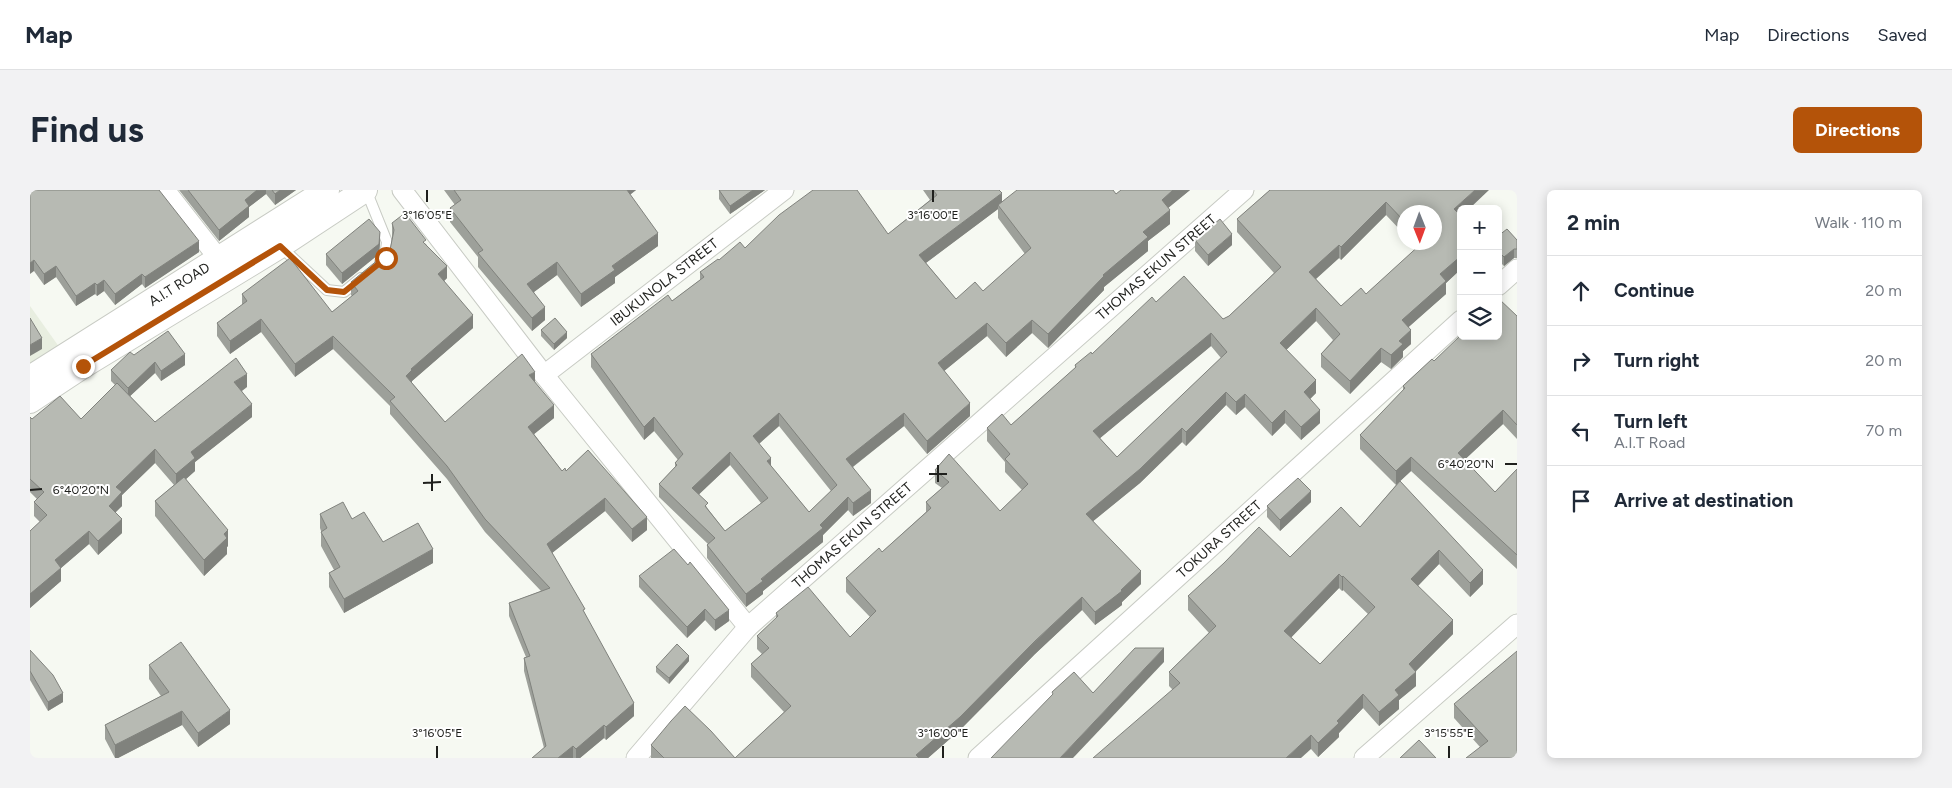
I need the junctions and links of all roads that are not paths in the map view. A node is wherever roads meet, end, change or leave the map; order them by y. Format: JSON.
{"nodes":[{"id":1,"x":164,"y":190,"type":"edge"},
{"id":2,"x":327,"y":190,"type":"edge"},
{"id":3,"x":366,"y":190,"type":"edge"},
{"id":4,"x":402,"y":190,"type":"edge"},
{"id":5,"x":784,"y":190,"type":"edge"},
{"id":6,"x":1244,"y":190,"type":"edge"},
{"id":7,"x":298,"y":221,"type":"junction"},
{"id":8,"x":280,"y":246,"type":"junction"},
{"id":9,"x":219,"y":259,"type":"junction"},
{"id":10,"x":1517,"y":269,"type":"edge"},
{"id":11,"x":1502,"y":282,"type":"edge"},
{"id":12,"x":1457,"y":324,"type":"edge"},
{"id":13,"x":544,"y":375,"type":"junction"},
{"id":14,"x":30,"y":378,"type":"edge"},
{"id":15,"x":30,"y":401,"type":"edge"},
{"id":16,"x":1517,"y":624,"type":"edge"},
{"id":17,"x":748,"y":627,"type":"junction"},
{"id":18,"x":636,"y":758,"type":"edge"},
{"id":19,"x":978,"y":758,"type":"edge"},
{"id":20,"x":1364,"y":758,"type":"edge"}],
"edges":[{"from":1,"to":9,"type":"street"},
{"from":2,"to":7,"type":"street","name":"A.I.T ROAD"},
{"from":3,"to":7,"type":"street","name":"A.I.T ROAD"},
{"from":3,"to":8,"type":"lane"},
{"from":4,"to":13,"type":"street"},
{"from":5,"to":13,"type":"street","name":"IBUKUNOLA STREET"},
{"from":6,"to":17,"type":"street","name":"THOMAS EKUN STREET"},
{"from":7,"to":8,"type":"street","name":"A.I.T ROAD"},
{"from":7,"to":9,"type":"street","name":"A.I.T ROAD"},
{"from":8,"to":15,"type":"street","name":"A.I.T ROAD"},
{"from":9,"to":14,"type":"street","name":"A.I.T ROAD"},
{"from":10,"to":11,"type":"street"},
{"from":12,"to":19,"type":"street","name":"TOKURA STREET"},
{"from":13,"to":17,"type":"street"},
{"from":16,"to":20,"type":"street"},
{"from":17,"to":18,"type":"street","name":"THOMAS EKUN STREET"}]}
